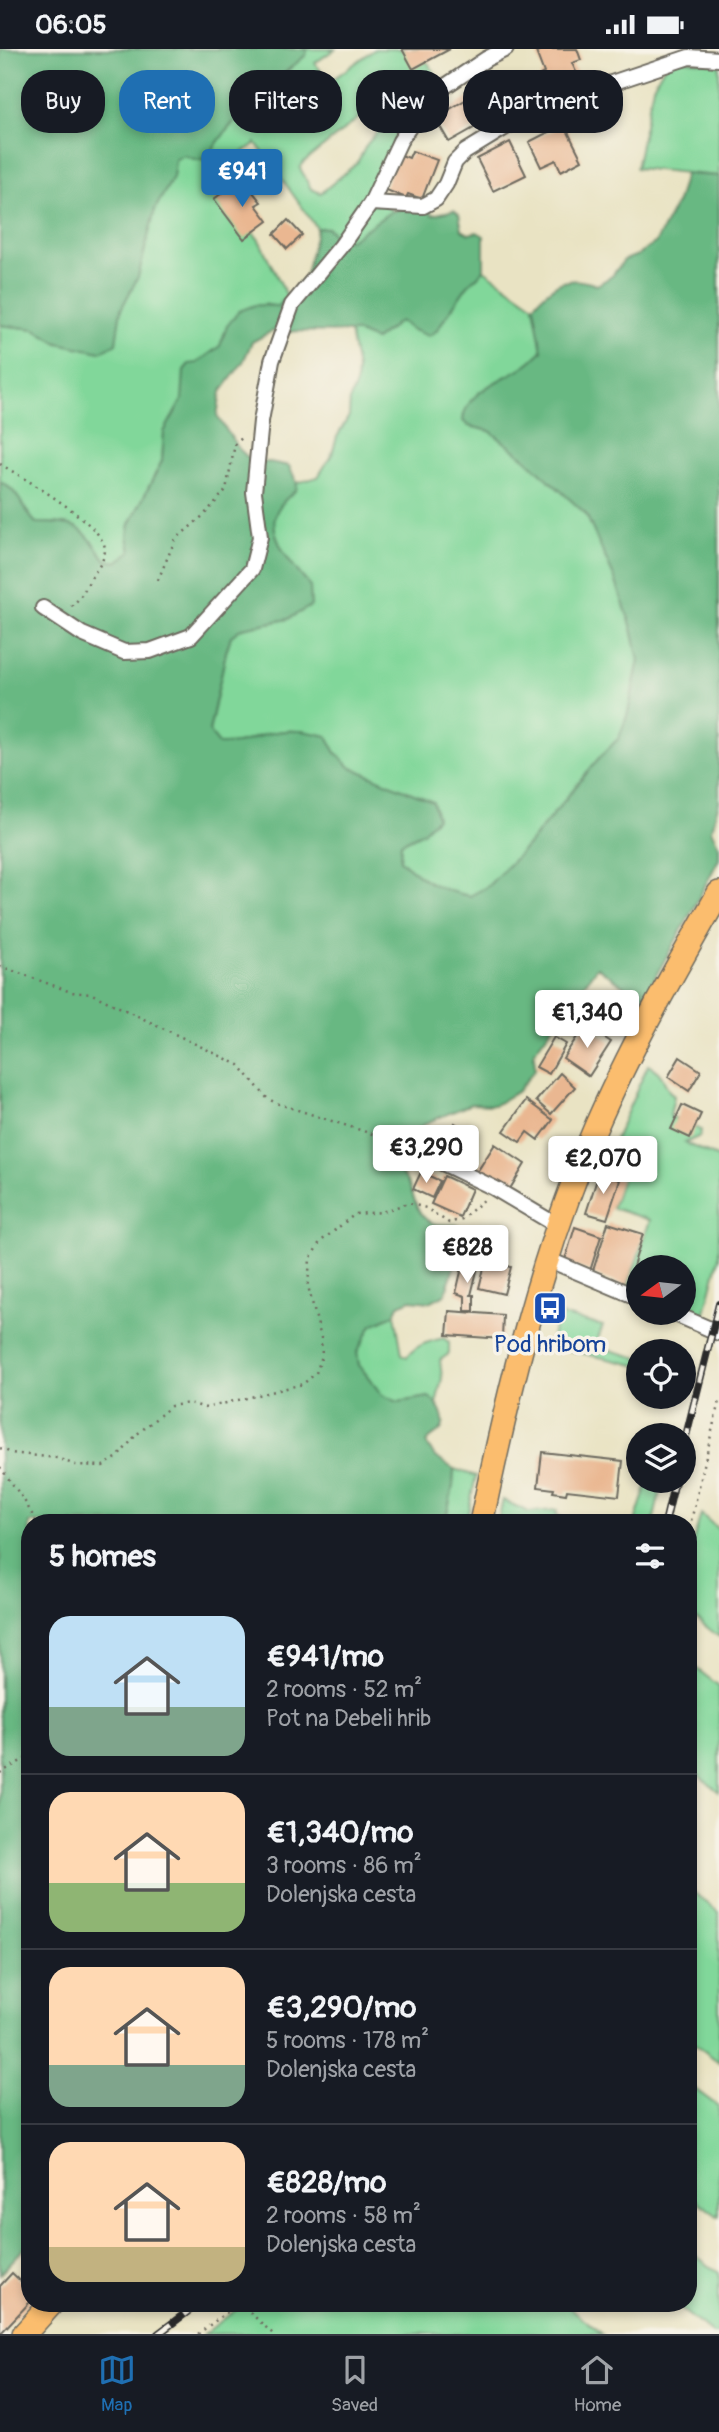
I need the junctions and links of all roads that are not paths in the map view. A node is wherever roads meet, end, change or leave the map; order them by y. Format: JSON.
{"nodes":[{"id":1,"x":506,"y":49,"type":"edge"},
{"id":2,"x":719,"y":59,"type":"edge"},
{"id":3,"x":371,"y":203,"type":"junction"},
{"id":4,"x":50,"y":612,"type":"road end"},
{"id":5,"x":719,"y":893,"type":"edge"},
{"id":6,"x":405,"y":1145,"type":"road end"},
{"id":7,"x":558,"y":1226,"type":"junction"},
{"id":8,"x":547,"y":1259,"type":"junction"},
{"id":9,"x":626,"y":1292,"type":"edge"},
{"id":10,"x":696,"y":1323,"type":"edge"},
{"id":11,"x":719,"y":1333,"type":"edge"},
{"id":12,"x":483,"y":1514,"type":"edge"},
{"id":13,"x":44,"y":2312,"type":"edge"},
{"id":14,"x":24,"y":2334,"type":"edge"}],
"edges":[{"from":1,"to":3,"type":"street"},
{"from":2,"to":3,"type":"street"},
{"from":3,"to":4,"type":"street"},
{"from":5,"to":7,"type":"main road"},
{"from":6,"to":7,"type":"street"},
{"from":7,"to":8,"type":"main road"},
{"from":8,"to":9,"type":"street"},
{"from":8,"to":12,"type":"main road"},
{"from":10,"to":11,"type":"street"},
{"from":13,"to":14,"type":"main road"}]}
